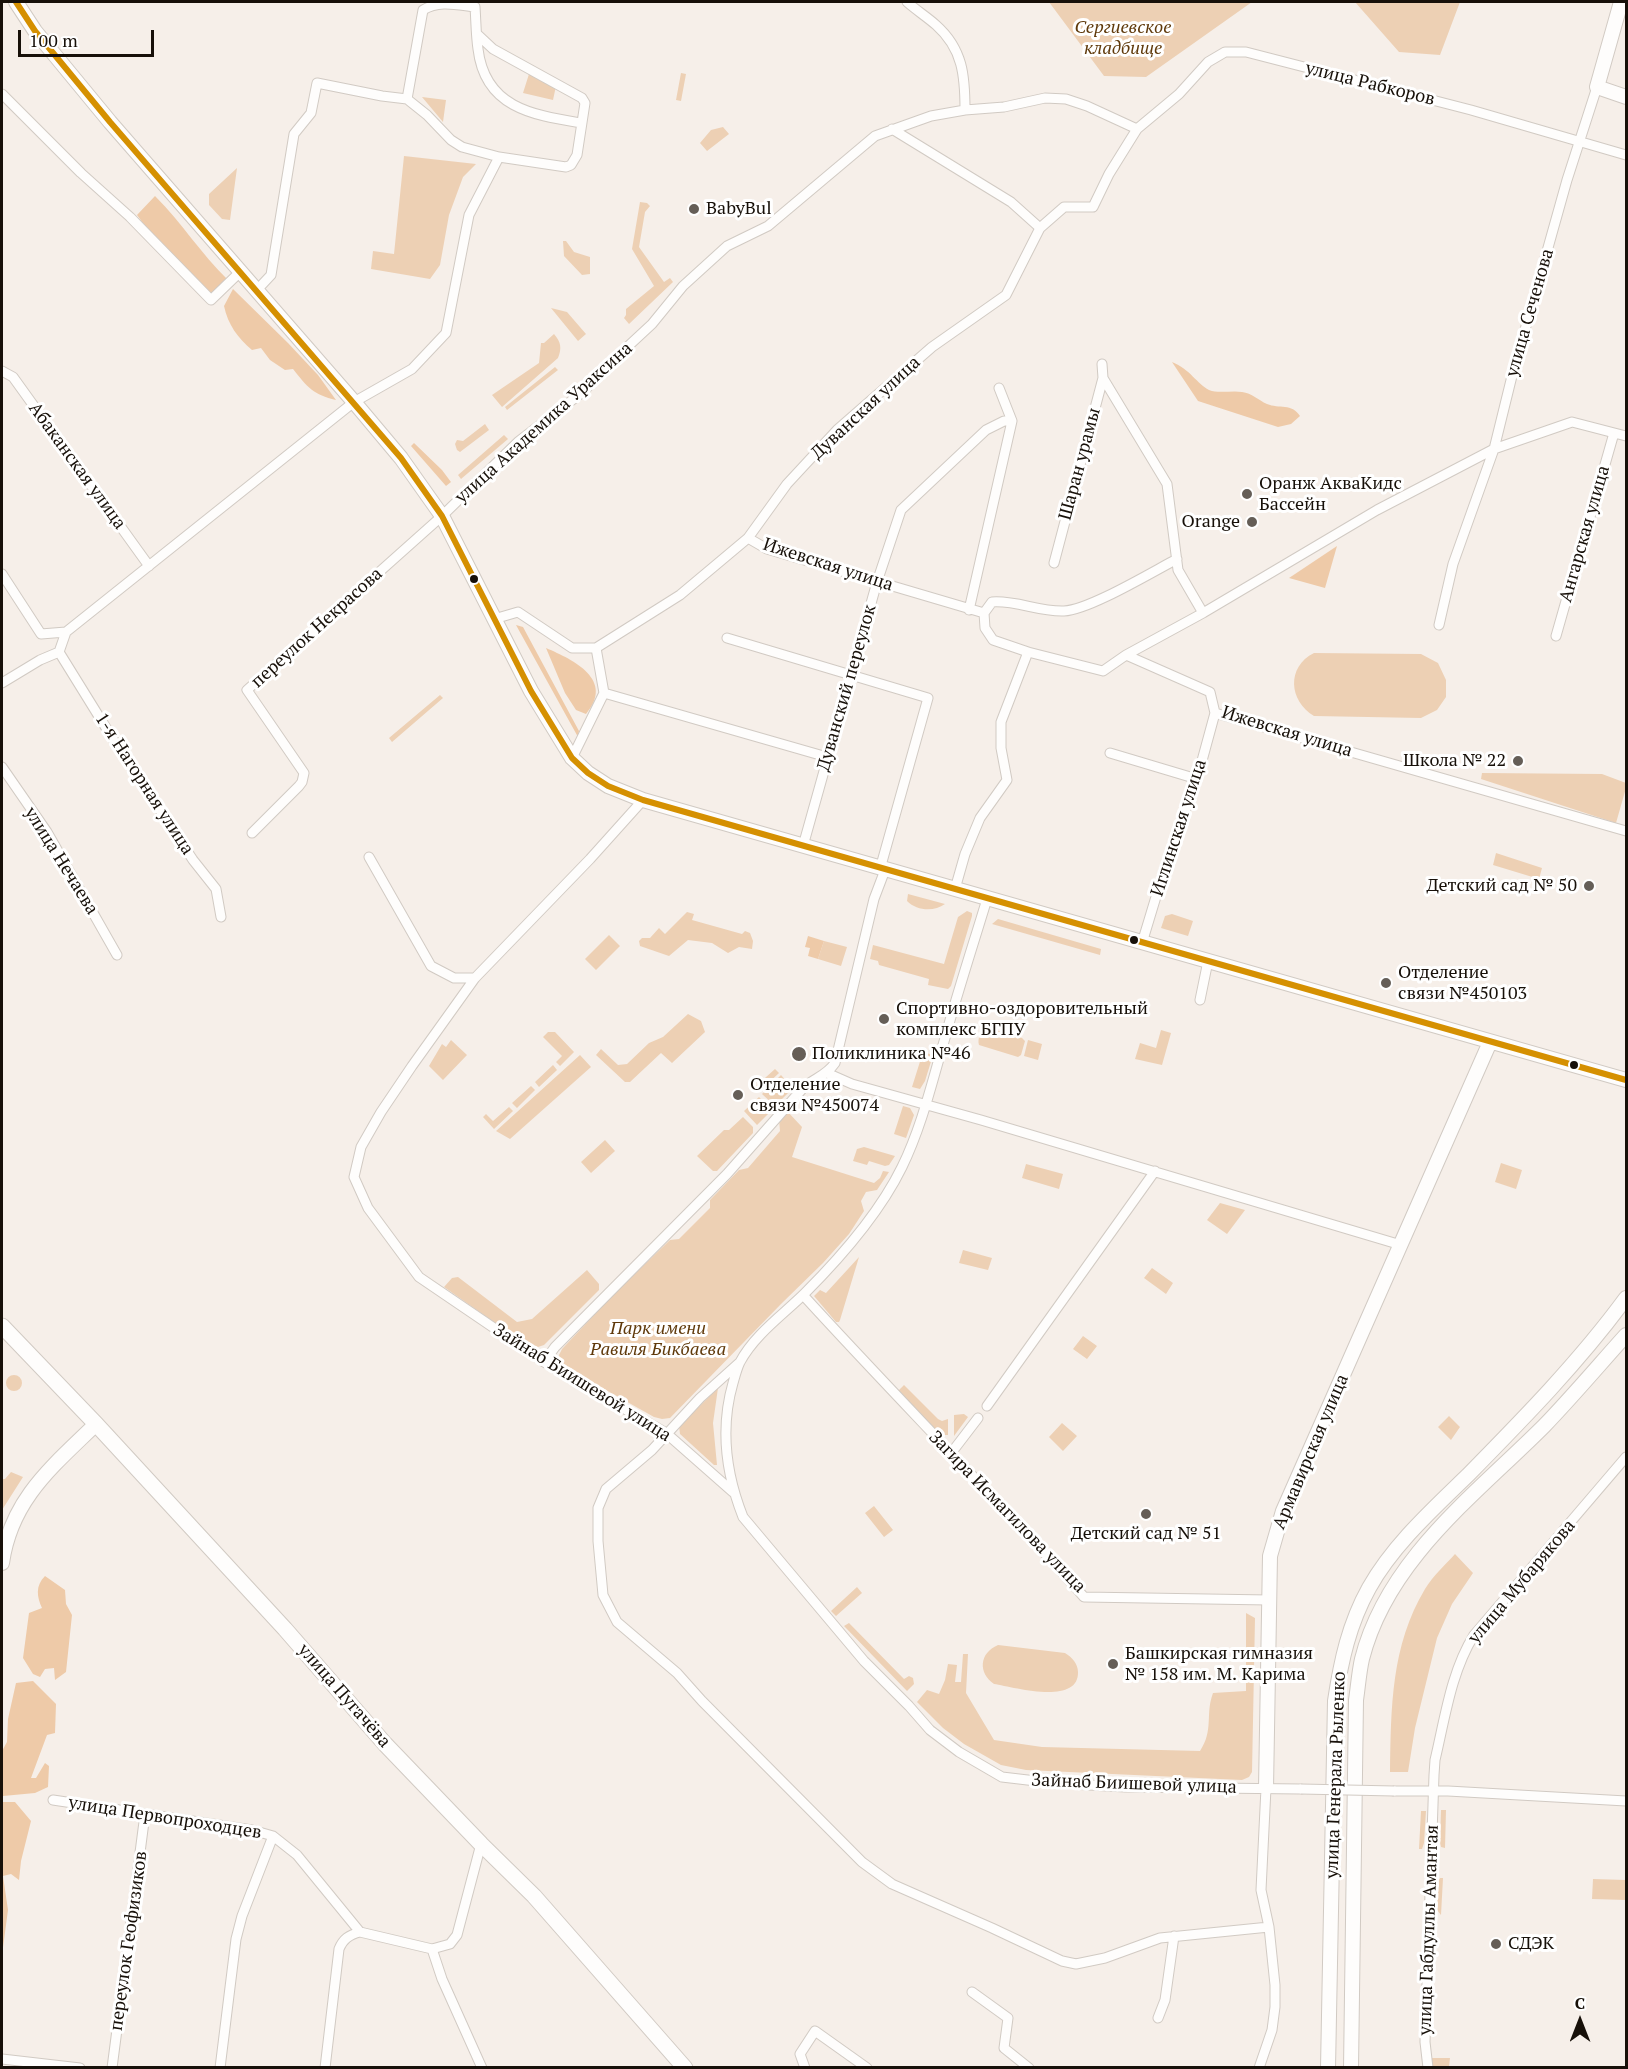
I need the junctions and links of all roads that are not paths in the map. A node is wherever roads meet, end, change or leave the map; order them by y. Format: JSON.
{"nodes":[{"id":1,"x":16,"y":2,"type":"edge"},
{"id":2,"x":907,"y":2,"type":"edge"},
{"id":3,"x":1621,"y":2,"type":"edge"},
{"id":4,"x":476,"y":4,"type":"edge"},
{"id":5,"x":477,"y":34,"type":"junction"},
{"id":6,"x":1598,"y":87,"type":"junction"},
{"id":7,"x":2,"y":94,"type":"edge"},
{"id":8,"x":1626,"y":97,"type":"edge"},
{"id":9,"x":407,"y":99,"type":"junction"},
{"id":10,"x":965,"y":110,"type":"junction"},
{"id":11,"x":581,"y":123,"type":"junction"},
{"id":12,"x":892,"y":129,"type":"junction"},
{"id":13,"x":1137,"y":129,"type":"junction"},
{"id":14,"x":1579,"y":141,"type":"junction"},
{"id":15,"x":1626,"y":155,"type":"edge"},
{"id":16,"x":499,"y":157,"type":"junction"},
{"id":17,"x":1040,"y":228,"type":"junction"},
{"id":18,"x":240,"y":272,"type":"junction"},
{"id":19,"x":256,"y":291,"type":"junction"},
{"id":20,"x":1102,"y":364,"type":"dead end"},
{"id":21,"x":2,"y":371,"type":"edge"},
{"id":22,"x":1103,"y":378,"type":"junction"},
{"id":23,"x":999,"y":387,"type":"dead end"},
{"id":24,"x":354,"y":402,"type":"junction"},
{"id":25,"x":1012,"y":421,"type":"junction"},
{"id":26,"x":1614,"y":433,"type":"junction"},
{"id":27,"x":1626,"y":436,"type":"edge"},
{"id":28,"x":1494,"y":449,"type":"junction"},
{"id":29,"x":442,"y":516,"type":"junction"},
{"id":30,"x":748,"y":538,"type":"junction"},
{"id":31,"x":1177,"y":559,"type":"junction"},
{"id":32,"x":1054,"y":563,"type":"dead end"},
{"id":33,"x":149,"y":566,"type":"junction"},
{"id":34,"x":2,"y":574,"type":"edge"},
{"id":35,"x":877,"y":582,"type":"junction"},
{"id":36,"x":969,"y":610,"type":"junction"},
{"id":37,"x":984,"y":613,"type":"junction"},
{"id":38,"x":1203,"y":613,"type":"junction"},
{"id":39,"x":494,"y":619,"type":"junction"},
{"id":40,"x":1439,"y":625,"type":"dead end"},
{"id":41,"x":66,"y":632,"type":"junction"},
{"id":42,"x":1556,"y":636,"type":"dead end"},
{"id":43,"x":727,"y":638,"type":"dead end"},
{"id":44,"x":596,"y":648,"type":"junction"},
{"id":45,"x":59,"y":652,"type":"junction"},
{"id":46,"x":1028,"y":652,"type":"junction"},
{"id":47,"x":1126,"y":655,"type":"junction"},
{"id":48,"x":851,"y":674,"type":"junction"},
{"id":49,"x":2,"y":683,"type":"edge"},
{"id":50,"x":603,"y":693,"type":"junction"},
{"id":51,"x":1215,"y":713,"type":"junction"},
{"id":52,"x":1110,"y":753,"type":"dead end"},
{"id":53,"x":827,"y":757,"type":"junction"},
{"id":54,"x":572,"y":758,"type":"junction"},
{"id":55,"x":2,"y":767,"type":"edge"},
{"id":56,"x":1197,"y":779,"type":"junction"},
{"id":57,"x":643,"y":800,"type":"junction"},
{"id":58,"x":1626,"y":831,"type":"edge"},
{"id":59,"x":252,"y":833,"type":"dead end"},
{"id":60,"x":803,"y":846,"type":"junction"},
{"id":61,"x":369,"y":857,"type":"dead end"},
{"id":62,"x":882,"y":869,"type":"junction"},
{"id":63,"x":956,"y":889,"type":"junction"},
{"id":64,"x":987,"y":898,"type":"junction"},
{"id":65,"x":220,"y":917,"type":"dead end"},
{"id":66,"x":1142,"y":943,"type":"junction"},
{"id":67,"x":117,"y":955,"type":"dead end"},
{"id":68,"x":1208,"y":961,"type":"junction"},
{"id":69,"x":475,"y":978,"type":"junction"},
{"id":70,"x":1200,"y":1000,"type":"dead end"},
{"id":71,"x":1490,"y":1042,"type":"junction"},
{"id":72,"x":828,"y":1074,"type":"junction"},
{"id":73,"x":1626,"y":1080,"type":"edge"},
{"id":74,"x":927,"y":1104,"type":"junction"},
{"id":75,"x":1155,"y":1171,"type":"junction"},
{"id":76,"x":1401,"y":1245,"type":"junction"},
{"id":77,"x":803,"y":1295,"type":"junction"},
{"id":78,"x":1626,"y":1298,"type":"edge"},
{"id":79,"x":2,"y":1326,"type":"edge"},
{"id":80,"x":1626,"y":1335,"type":"edge"},
{"id":81,"x":544,"y":1362,"type":"junction"},
{"id":82,"x":740,"y":1362,"type":"junction"},
{"id":83,"x":987,"y":1406,"type":"dead end"},
{"id":84,"x":978,"y":1418,"type":"dead end"},
{"id":85,"x":96,"y":1424,"type":"junction"},
{"id":86,"x":666,"y":1433,"type":"junction"},
{"id":87,"x":952,"y":1452,"type":"junction"},
{"id":88,"x":1626,"y":1457,"type":"edge"},
{"id":89,"x":734,"y":1493,"type":"junction"},
{"id":90,"x":2,"y":1563,"type":"edge"},
{"id":91,"x":1269,"y":1600,"type":"junction"},
{"id":92,"x":1266,"y":1788,"type":"junction"},
{"id":93,"x":1434,"y":1791,"type":"junction"},
{"id":94,"x":53,"y":1800,"type":"dead end"},
{"id":95,"x":1626,"y":1801,"type":"edge"},
{"id":96,"x":146,"y":1814,"type":"junction"},
{"id":97,"x":273,"y":1836,"type":"junction"},
{"id":98,"x":481,"y":1844,"type":"junction"},
{"id":99,"x":1269,"y":1927,"type":"junction"},
{"id":100,"x":360,"y":1932,"type":"junction"},
{"id":101,"x":1174,"y":1936,"type":"junction"},
{"id":102,"x":432,"y":1949,"type":"junction"},
{"id":103,"x":972,"y":1992,"type":"dead end"},
{"id":104,"x":1158,"y":2018,"type":"dead end"},
{"id":105,"x":2,"y":2059,"type":"edge"},
{"id":106,"x":80,"y":2067,"type":"edge"},
{"id":107,"x":112,"y":2067,"type":"edge"},
{"id":108,"x":220,"y":2067,"type":"edge"},
{"id":109,"x":325,"y":2067,"type":"edge"},
{"id":110,"x":482,"y":2067,"type":"edge"},
{"id":111,"x":685,"y":2067,"type":"edge"},
{"id":112,"x":805,"y":2067,"type":"edge"},
{"id":113,"x":867,"y":2067,"type":"edge"},
{"id":114,"x":1029,"y":2067,"type":"edge"},
{"id":115,"x":1259,"y":2067,"type":"edge"},
{"id":116,"x":1328,"y":2067,"type":"edge"},
{"id":117,"x":1351,"y":2067,"type":"edge"},
{"id":118,"x":1428,"y":2067,"type":"edge"}],
"edges":[{"from":1,"to":18,"type":"main road"},
{"from":2,"to":10,"type":"street"},
{"from":3,"to":6,"type":"main road","name":"улица Сеченова"},
{"from":4,"to":5,"type":"street"},
{"from":4,"to":9,"type":"street"},
{"from":5,"to":11,"type":"street"},
{"from":5,"to":11,"type":"street"},
{"from":6,"to":8,"type":"main road"},
{"from":6,"to":14,"type":"street","name":"улица Сеченова"},
{"from":7,"to":18,"type":"street"},
{"from":9,"to":16,"type":"street"},
{"from":9,"to":19,"type":"street"},
{"from":10,"to":12,"type":"street","name":"улица Академика Ураксина"},
{"from":10,"to":13,"type":"street","name":"улица Академика Ураксина"},
{"from":11,"to":16,"type":"street"},
{"from":12,"to":17,"type":"street"},
{"from":12,"to":29,"type":"street","name":"улица Академика Ураксина"},
{"from":13,"to":14,"type":"street","name":"улица Рабкоров"},
{"from":13,"to":17,"type":"street","name":"Дуванская улица"},
{"from":14,"to":15,"type":"street","name":"улица Рабкоров"},
{"from":14,"to":28,"type":"street","name":"улица Сеченова"},
{"from":16,"to":24,"type":"street"},
{"from":17,"to":30,"type":"street","name":"Дуванская улица"},
{"from":18,"to":19,"type":"main road"},
{"from":19,"to":24,"type":"main road"},
{"from":20,"to":22,"type":"street","name":"Шаран урамы"},
{"from":21,"to":33,"type":"street","name":"Абаканская улица"},
{"from":22,"to":31,"type":"street"},
{"from":22,"to":32,"type":"street","name":"Шаран урамы"},
{"from":23,"to":25,"type":"street"},
{"from":24,"to":29,"type":"main road"},
{"from":24,"to":33,"type":"street"},
{"from":25,"to":35,"type":"street","name":"Дуванский переулок"},
{"from":25,"to":36,"type":"street"},
{"from":26,"to":27,"type":"street"},
{"from":26,"to":28,"type":"street"},
{"from":26,"to":42,"type":"street","name":"Ангарская улица"},
{"from":28,"to":38,"type":"street"},
{"from":28,"to":40,"type":"street","name":"улица Сеченова"},
{"from":29,"to":39,"type":"main road"},
{"from":29,"to":59,"type":"street","name":"переулок Некрасова"},
{"from":30,"to":35,"type":"street","name":"Ижевская улица"},
{"from":30,"to":44,"type":"street","name":"Дуванская улица"},
{"from":31,"to":37,"type":"street"},
{"from":31,"to":38,"type":"street"},
{"from":33,"to":41,"type":"street"},
{"from":34,"to":41,"type":"street"},
{"from":35,"to":36,"type":"street","name":"Ижевская улица"},
{"from":35,"to":48,"type":"street","name":"Дуванский переулок"},
{"from":36,"to":37,"type":"street","name":"Ижевская улица"},
{"from":37,"to":46,"type":"street"},
{"from":38,"to":47,"type":"street"},
{"from":39,"to":44,"type":"street"},
{"from":39,"to":54,"type":"main road"},
{"from":41,"to":45,"type":"street"},
{"from":43,"to":48,"type":"street"},
{"from":44,"to":50,"type":"street"},
{"from":45,"to":49,"type":"street"},
{"from":45,"to":65,"type":"street","name":"1-я Нагорная улица"},
{"from":46,"to":47,"type":"street"},
{"from":46,"to":63,"type":"street"},
{"from":47,"to":51,"type":"street","name":"Ижевская улица"},
{"from":48,"to":53,"type":"street","name":"Дуванский переулок"},
{"from":48,"to":62,"type":"street"},
{"from":50,"to":53,"type":"street"},
{"from":50,"to":54,"type":"street"},
{"from":51,"to":56,"type":"street","name":"Иглинская улица"},
{"from":51,"to":58,"type":"street","name":"Ижевская улица"},
{"from":52,"to":56,"type":"street"},
{"from":53,"to":60,"type":"street","name":"Дуванский переулок"},
{"from":54,"to":57,"type":"main road"},
{"from":55,"to":67,"type":"street","name":"улица Нечаева"},
{"from":56,"to":66,"type":"street","name":"Иглинская улица"},
{"from":57,"to":60,"type":"main road"},
{"from":57,"to":69,"type":"street","name":"Зайнаб Биишевой улица"},
{"from":60,"to":62,"type":"main road"},
{"from":61,"to":69,"type":"street"},
{"from":62,"to":63,"type":"main road"},
{"from":62,"to":72,"type":"street"},
{"from":63,"to":64,"type":"main road"},
{"from":64,"to":66,"type":"main road"},
{"from":64,"to":74,"type":"street","name":"Зайнаб Биишевой улица"},
{"from":66,"to":68,"type":"main road"},
{"from":68,"to":70,"type":"street"},
{"from":68,"to":71,"type":"main road"},
{"from":69,"to":81,"type":"street","name":"Зайнаб Биишевой улица"},
{"from":71,"to":73,"type":"main road"},
{"from":71,"to":76,"type":"main road","name":"Армавирская улица"},
{"from":72,"to":74,"type":"street"},
{"from":72,"to":81,"type":"street"},
{"from":74,"to":75,"type":"street"},
{"from":74,"to":77,"type":"street","name":"Зайнаб Биишевой улица"},
{"from":75,"to":76,"type":"street"},
{"from":75,"to":83,"type":"street"},
{"from":76,"to":91,"type":"main road","name":"Армавирская улица"},
{"from":77,"to":82,"type":"street","name":"Зайнаб Биишевой улица"},
{"from":77,"to":87,"type":"street","name":"Загира Исмагилова улица"},
{"from":78,"to":116,"type":"main road","name":"улица Генерала Рыленко"},
{"from":79,"to":85,"type":"main road","name":"улица Пугачёва"},
{"from":80,"to":117,"type":"main road","name":"улица Генерала Рыленко"},
{"from":81,"to":86,"type":"street","name":"Зайнаб Биишевой улица"},
{"from":82,"to":86,"type":"street"},
{"from":82,"to":89,"type":"street","name":"Зайнаб Биишевой улица"},
{"from":84,"to":87,"type":"street"},
{"from":85,"to":90,"type":"main road"},
{"from":85,"to":98,"type":"main road","name":"улица Пугачёва"},
{"from":86,"to":89,"type":"street","name":"Зайнаб Биишевой улица"},
{"from":86,"to":101,"type":"street"},
{"from":87,"to":91,"type":"street","name":"Загира Исмагилова улица"},
{"from":88,"to":93,"type":"street","name":"улица Мубарякова"},
{"from":89,"to":92,"type":"street","name":"Зайнаб Биишевой улица"},
{"from":91,"to":92,"type":"main road","name":"Армавирская улица"},
{"from":92,"to":93,"type":"street","name":"Зайнаб Биишевой улица","bridge":true},
{"from":92,"to":99,"type":"street","name":"Армавирская улица"},
{"from":93,"to":95,"type":"street","name":"Зайнаб Биишевой улица"},
{"from":93,"to":118,"type":"street","name":"улица Габдуллы Амантая"},
{"from":94,"to":96,"type":"street","name":"улица Первопроходцев"},
{"from":96,"to":97,"type":"street","name":"улица Первопроходцев"},
{"from":96,"to":107,"type":"street","name":"переулок Геофизиков"},
{"from":97,"to":100,"type":"street","name":"улица Первопроходцев"},
{"from":97,"to":108,"type":"street"},
{"from":98,"to":102,"type":"street"},
{"from":98,"to":111,"type":"main road","name":"улица Пугачёва"},
{"from":99,"to":101,"type":"street"},
{"from":99,"to":115,"type":"street","name":"Армавирская улица"},
{"from":100,"to":102,"type":"street"},
{"from":100,"to":109,"type":"street"},
{"from":101,"to":104,"type":"street"},
{"from":102,"to":110,"type":"street"},
{"from":103,"to":114,"type":"street"},
{"from":105,"to":106,"type":"street"},
{"from":112,"to":113,"type":"street"}]}
